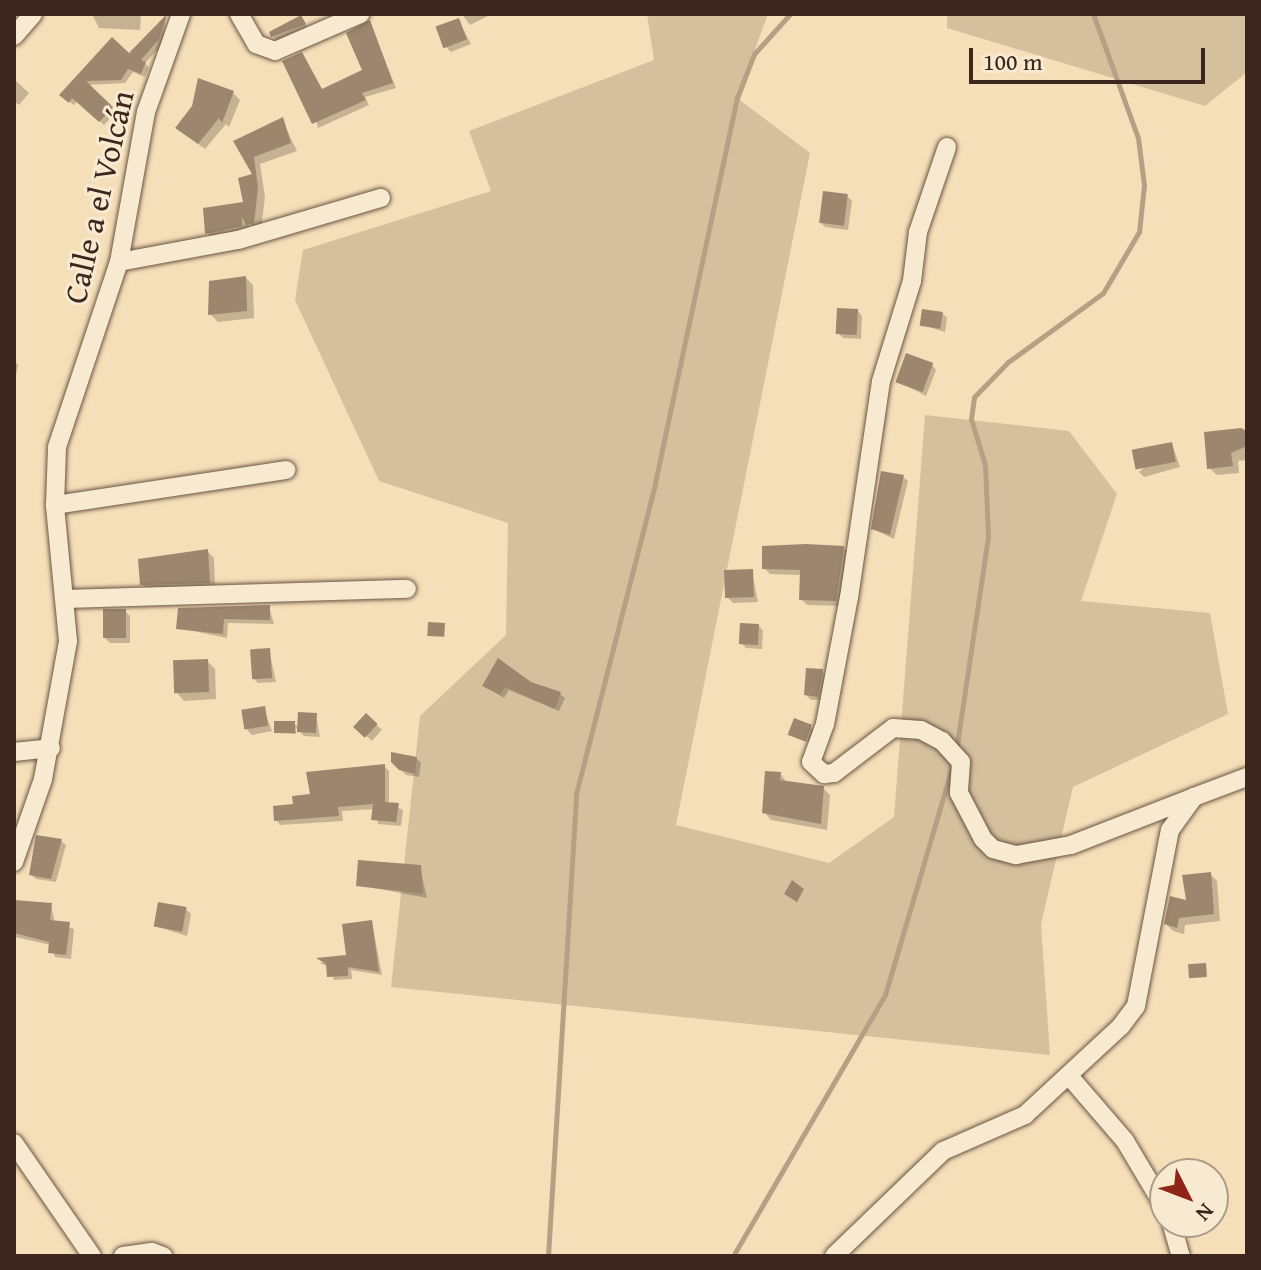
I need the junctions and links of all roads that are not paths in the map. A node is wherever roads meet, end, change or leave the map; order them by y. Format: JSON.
{"nodes":[{"id":1,"x":33,"y":14,"type":"edge"},
{"id":2,"x":181,"y":14,"type":"edge"},
{"id":3,"x":239,"y":14,"type":"edge"},
{"id":4,"x":360,"y":14,"type":"edge"},
{"id":5,"x":14,"y":36,"type":"edge"},
{"id":6,"x":947,"y":147,"type":"dead end"},
{"id":7,"x":381,"y":198,"type":"dead end"},
{"id":8,"x":119,"y":262,"type":"junction"},
{"id":9,"x":286,"y":470,"type":"dead end"},
{"id":10,"x":55,"y":505,"type":"junction"},
{"id":11,"x":407,"y":589,"type":"dead end"},
{"id":12,"x":66,"y":599,"type":"junction"},
{"id":13,"x":51,"y":748,"type":"junction"},
{"id":14,"x":14,"y":752,"type":"edge"},
{"id":15,"x":1247,"y":777,"type":"edge"},
{"id":16,"x":1194,"y":797,"type":"junction"},
{"id":17,"x":14,"y":862,"type":"edge"},
{"id":18,"x":1070,"y":1077,"type":"junction"},
{"id":19,"x":14,"y":1143,"type":"edge"},
{"id":20,"x":1149,"y":1181,"type":"edge"},
{"id":21,"x":92,"y":1256,"type":"edge"},
{"id":22,"x":123,"y":1256,"type":"edge"},
{"id":23,"x":163,"y":1256,"type":"edge"},
{"id":24,"x":834,"y":1256,"type":"edge"}],
"edges":[{"from":1,"to":5,"type":"street"},
{"from":2,"to":8,"type":"street","name":"Calle a el Volcán"},
{"from":3,"to":4,"type":"street"},
{"from":6,"to":16,"type":"street"},
{"from":7,"to":8,"type":"street"},
{"from":8,"to":10,"type":"street","name":"Calle a el Volcán"},
{"from":9,"to":10,"type":"street"},
{"from":10,"to":12,"type":"street","name":"Calle a el Volcán"},
{"from":11,"to":12,"type":"street"},
{"from":12,"to":13,"type":"street","name":"Calle a el Volcán"},
{"from":13,"to":14,"type":"street"},
{"from":13,"to":17,"type":"street","name":"Calle a el Volcán"},
{"from":15,"to":16,"type":"street"},
{"from":16,"to":18,"type":"street"},
{"from":18,"to":20,"type":"street"},
{"from":18,"to":24,"type":"street"},
{"from":19,"to":21,"type":"street"},
{"from":22,"to":23,"type":"street"}]}
